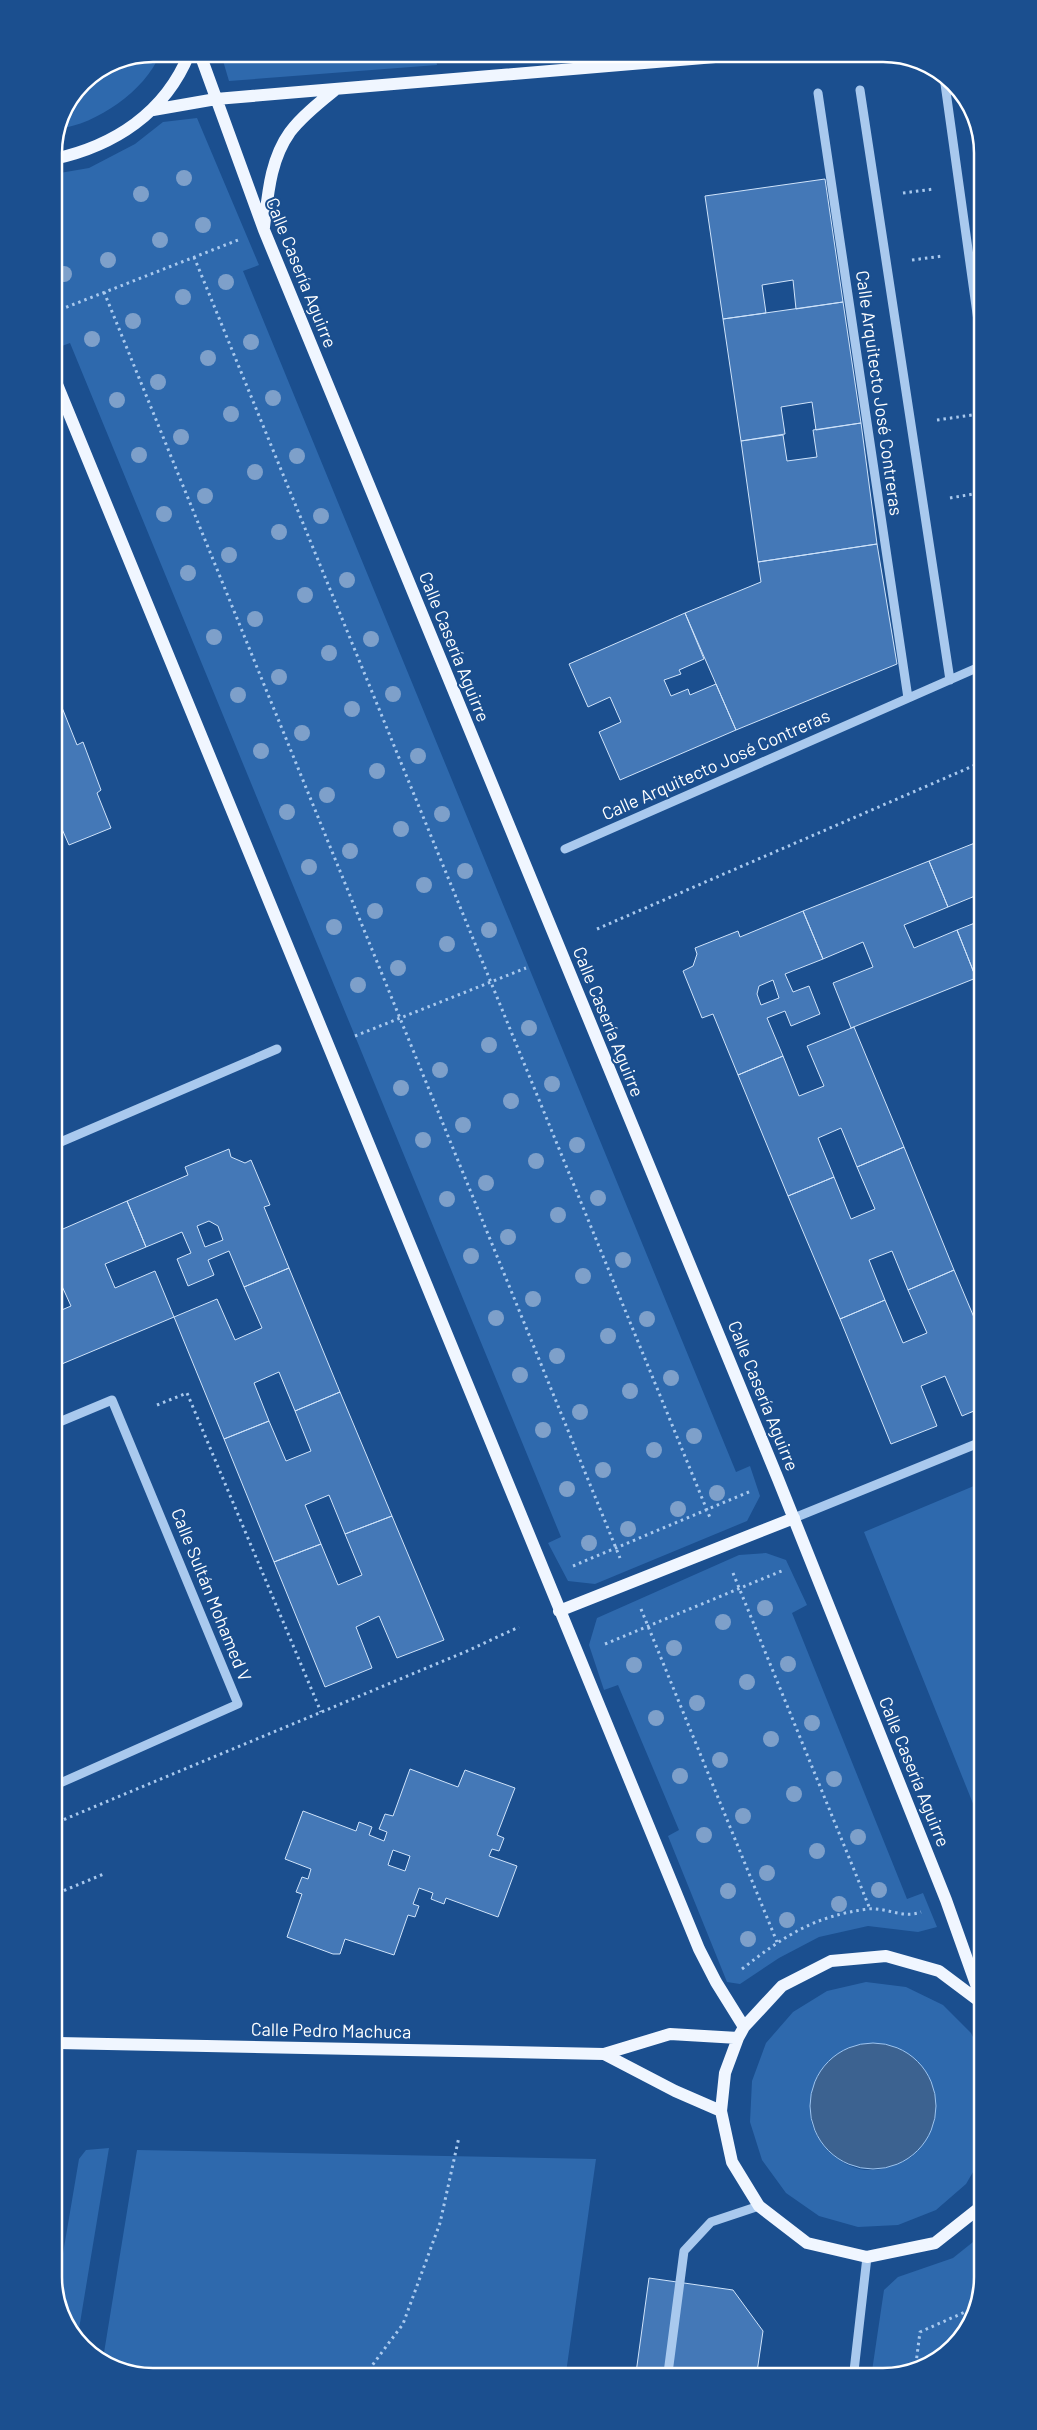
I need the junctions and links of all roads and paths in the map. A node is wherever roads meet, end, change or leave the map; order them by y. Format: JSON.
{"nodes":[{"id":1,"x":186,"y":62,"type":"edge"},
{"id":2,"x":203,"y":62,"type":"edge"},
{"id":3,"x":651,"y":63,"type":"edge"},
{"id":4,"x":945,"y":87,"type":"edge"},
{"id":5,"x":335,"y":90,"type":"junction"},
{"id":6,"x":860,"y":90,"type":"dead end"},
{"id":7,"x":818,"y":93,"type":"dead end"},
{"id":8,"x":216,"y":99,"type":"junction"},
{"id":9,"x":153,"y":110,"type":"junction"},
{"id":10,"x":63,"y":156,"type":"edge"},
{"id":11,"x":959,"y":186,"type":"junction"},
{"id":12,"x":876,"y":196,"type":"junction"},
{"id":13,"x":264,"y":230,"type":"junction"},
{"id":14,"x":245,"y":236,"type":"dead end"},
{"id":15,"x":968,"y":252,"type":"junction"},
{"id":16,"x":194,"y":257,"type":"junction"},
{"id":17,"x":887,"y":264,"type":"junction"},
{"id":18,"x":104,"y":292,"type":"junction"},
{"id":19,"x":974,"y":298,"type":"edge"},
{"id":20,"x":63,"y":308,"type":"edge"},
{"id":21,"x":63,"y":399,"type":"edge"},
{"id":22,"x":974,"y":415,"type":"edge"},
{"id":23,"x":911,"y":424,"type":"junction"},
{"id":24,"x":974,"y":669,"type":"edge"},
{"id":25,"x":950,"y":680,"type":"junction"},
{"id":26,"x":908,"y":698,"type":"junction"},
{"id":27,"x":974,"y":766,"type":"edge"},
{"id":28,"x":565,"y":849,"type":"dead end"},
{"id":29,"x":597,"y":930,"type":"dead end"},
{"id":30,"x":526,"y":968,"type":"dead end"},
{"id":31,"x":490,"y":982,"type":"junction"},
{"id":32,"x":400,"y":1018,"type":"junction"},
{"id":33,"x":354,"y":1036,"type":"dead end"},
{"id":34,"x":277,"y":1049,"type":"dead end"},
{"id":35,"x":63,"y":1141,"type":"edge"},
{"id":36,"x":158,"y":1405,"type":"dead end"},
{"id":37,"x":62,"y":1420,"type":"edge"},
{"id":38,"x":974,"y":1445,"type":"edge"},
{"id":39,"x":757,"y":1488,"type":"dead end"},
{"id":40,"x":707,"y":1510,"type":"junction"},
{"id":41,"x":794,"y":1518,"type":"junction"},
{"id":42,"x":713,"y":1526,"type":"dead end"},
{"id":43,"x":616,"y":1548,"type":"junction"},
{"id":44,"x":623,"y":1564,"type":"dead end"},
{"id":45,"x":572,"y":1567,"type":"dead end"},
{"id":46,"x":788,"y":1569,"type":"dead end"},
{"id":47,"x":732,"y":1572,"type":"dead end"},
{"id":48,"x":739,"y":1589,"type":"junction"},
{"id":49,"x":637,"y":1599,"type":"dead end"},
{"id":50,"x":559,"y":1611,"type":"junction"},
{"id":51,"x":648,"y":1626,"type":"junction"},
{"id":52,"x":519,"y":1627,"type":"dead end"},
{"id":53,"x":598,"y":1648,"type":"dead end"},
{"id":54,"x":321,"y":1712,"type":"junction"},
{"id":55,"x":62,"y":1782,"type":"edge"},
{"id":56,"x":62,"y":1820,"type":"edge"},
{"id":57,"x":106,"y":1873,"type":"dead end"},
{"id":58,"x":62,"y":1891,"type":"edge"},
{"id":59,"x":870,"y":1909,"type":"junction"},
{"id":60,"x":925,"y":1910,"type":"dead end"},
{"id":61,"x":777,"y":1942,"type":"junction"},
{"id":62,"x":738,"y":1973,"type":"dead end"},
{"id":63,"x":974,"y":1979,"type":"edge"},
{"id":64,"x":974,"y":1997,"type":"edge"},
{"id":65,"x":741,"y":2032,"type":"junction"},
{"id":66,"x":62,"y":2044,"type":"edge"},
{"id":67,"x":604,"y":2054,"type":"junction"},
{"id":68,"x":721,"y":2111,"type":"junction"},
{"id":69,"x":459,"y":2137,"type":"dead end"},
{"id":70,"x":758,"y":2206,"type":"junction"},
{"id":71,"x":974,"y":2212,"type":"edge"},
{"id":72,"x":867,"y":2257,"type":"junction"},
{"id":73,"x":968,"y":2311,"type":"edge"},
{"id":74,"x":916,"y":2362,"type":"edge"},
{"id":75,"x":371,"y":2367,"type":"edge"},
{"id":76,"x":669,"y":2368,"type":"edge"},
{"id":77,"x":854,"y":2368,"type":"edge"}],
"edges":[{"from":1,"to":9,"type":"main road"},
{"from":2,"to":8,"type":"main road","name":"Calle Casería Aguirre"},
{"from":3,"to":5,"type":"main road"},
{"from":4,"to":11,"type":"street"},
{"from":5,"to":8,"type":"main road"},
{"from":5,"to":13,"type":"main road"},
{"from":6,"to":12,"type":"street","name":"Calle Arquitecto José Contreras"},
{"from":7,"to":26,"type":"street","name":"Calle Arquitecto José Contreras"},
{"from":8,"to":9,"type":"main road"},
{"from":8,"to":13,"type":"main road","name":"Calle Casería Aguirre"},
{"from":9,"to":10,"type":"main road"},
{"from":11,"to":12,"type":"path"},
{"from":11,"to":15,"type":"street"},
{"from":12,"to":17,"type":"street","name":"Calle Arquitecto José Contreras"},
{"from":13,"to":41,"type":"main road","name":"Calle Casería Aguirre"},
{"from":14,"to":16,"type":"path"},
{"from":15,"to":17,"type":"path"},
{"from":15,"to":19,"type":"street"},
{"from":16,"to":18,"type":"path"},
{"from":16,"to":31,"type":"path"},
{"from":17,"to":23,"type":"street","name":"Calle Arquitecto José Contreras"},
{"from":18,"to":20,"type":"path"},
{"from":18,"to":32,"type":"path"},
{"from":21,"to":50,"type":"main road"},
{"from":22,"to":23,"type":"path"},
{"from":23,"to":25,"type":"street","name":"Calle Arquitecto José Contreras"},
{"from":24,"to":25,"type":"street","name":"Calle Arquitecto José Contreras"},
{"from":25,"to":26,"type":"street","name":"Calle Arquitecto José Contreras"},
{"from":26,"to":28,"type":"street","name":"Calle Arquitecto José Contreras"},
{"from":27,"to":29,"type":"path"},
{"from":30,"to":31,"type":"path"},
{"from":31,"to":32,"type":"path"},
{"from":31,"to":40,"type":"path"},
{"from":32,"to":33,"type":"path"},
{"from":32,"to":43,"type":"path"},
{"from":34,"to":35,"type":"street"},
{"from":36,"to":54,"type":"path"},
{"from":37,"to":55,"type":"street","name":"Calle Sultán Mohamed V"},
{"from":38,"to":41,"type":"street"},
{"from":39,"to":40,"type":"path"},
{"from":40,"to":42,"type":"path"},
{"from":40,"to":43,"type":"path"},
{"from":41,"to":50,"type":"main road"},
{"from":41,"to":63,"type":"main road","name":"Calle Casería Aguirre"},
{"from":43,"to":44,"type":"path"},
{"from":43,"to":45,"type":"path"},
{"from":46,"to":48,"type":"path"},
{"from":47,"to":48,"type":"path"},
{"from":48,"to":51,"type":"path"},
{"from":48,"to":59,"type":"path"},
{"from":49,"to":51,"type":"path"},
{"from":50,"to":65,"type":"main road"},
{"from":51,"to":53,"type":"path"},
{"from":51,"to":61,"type":"path"},
{"from":52,"to":54,"type":"path"},
{"from":54,"to":56,"type":"path"},
{"from":57,"to":58,"type":"path"},
{"from":59,"to":60,"type":"path"},
{"from":59,"to":61,"type":"path"},
{"from":61,"to":62,"type":"path"},
{"from":64,"to":65,"type":"main road"},
{"from":65,"to":67,"type":"main road","name":"Calle Pedro Machuca"},
{"from":65,"to":68,"type":"main road"},
{"from":66,"to":67,"type":"main road","name":"Calle Pedro Machuca"},
{"from":67,"to":68,"type":"main road","name":"Calle Pedro Machuca"},
{"from":68,"to":70,"type":"main road"},
{"from":69,"to":75,"type":"path"},
{"from":70,"to":72,"type":"main road"},
{"from":70,"to":76,"type":"street"},
{"from":71,"to":72,"type":"main road"},
{"from":72,"to":77,"type":"street"},
{"from":73,"to":74,"type":"path"}]}
